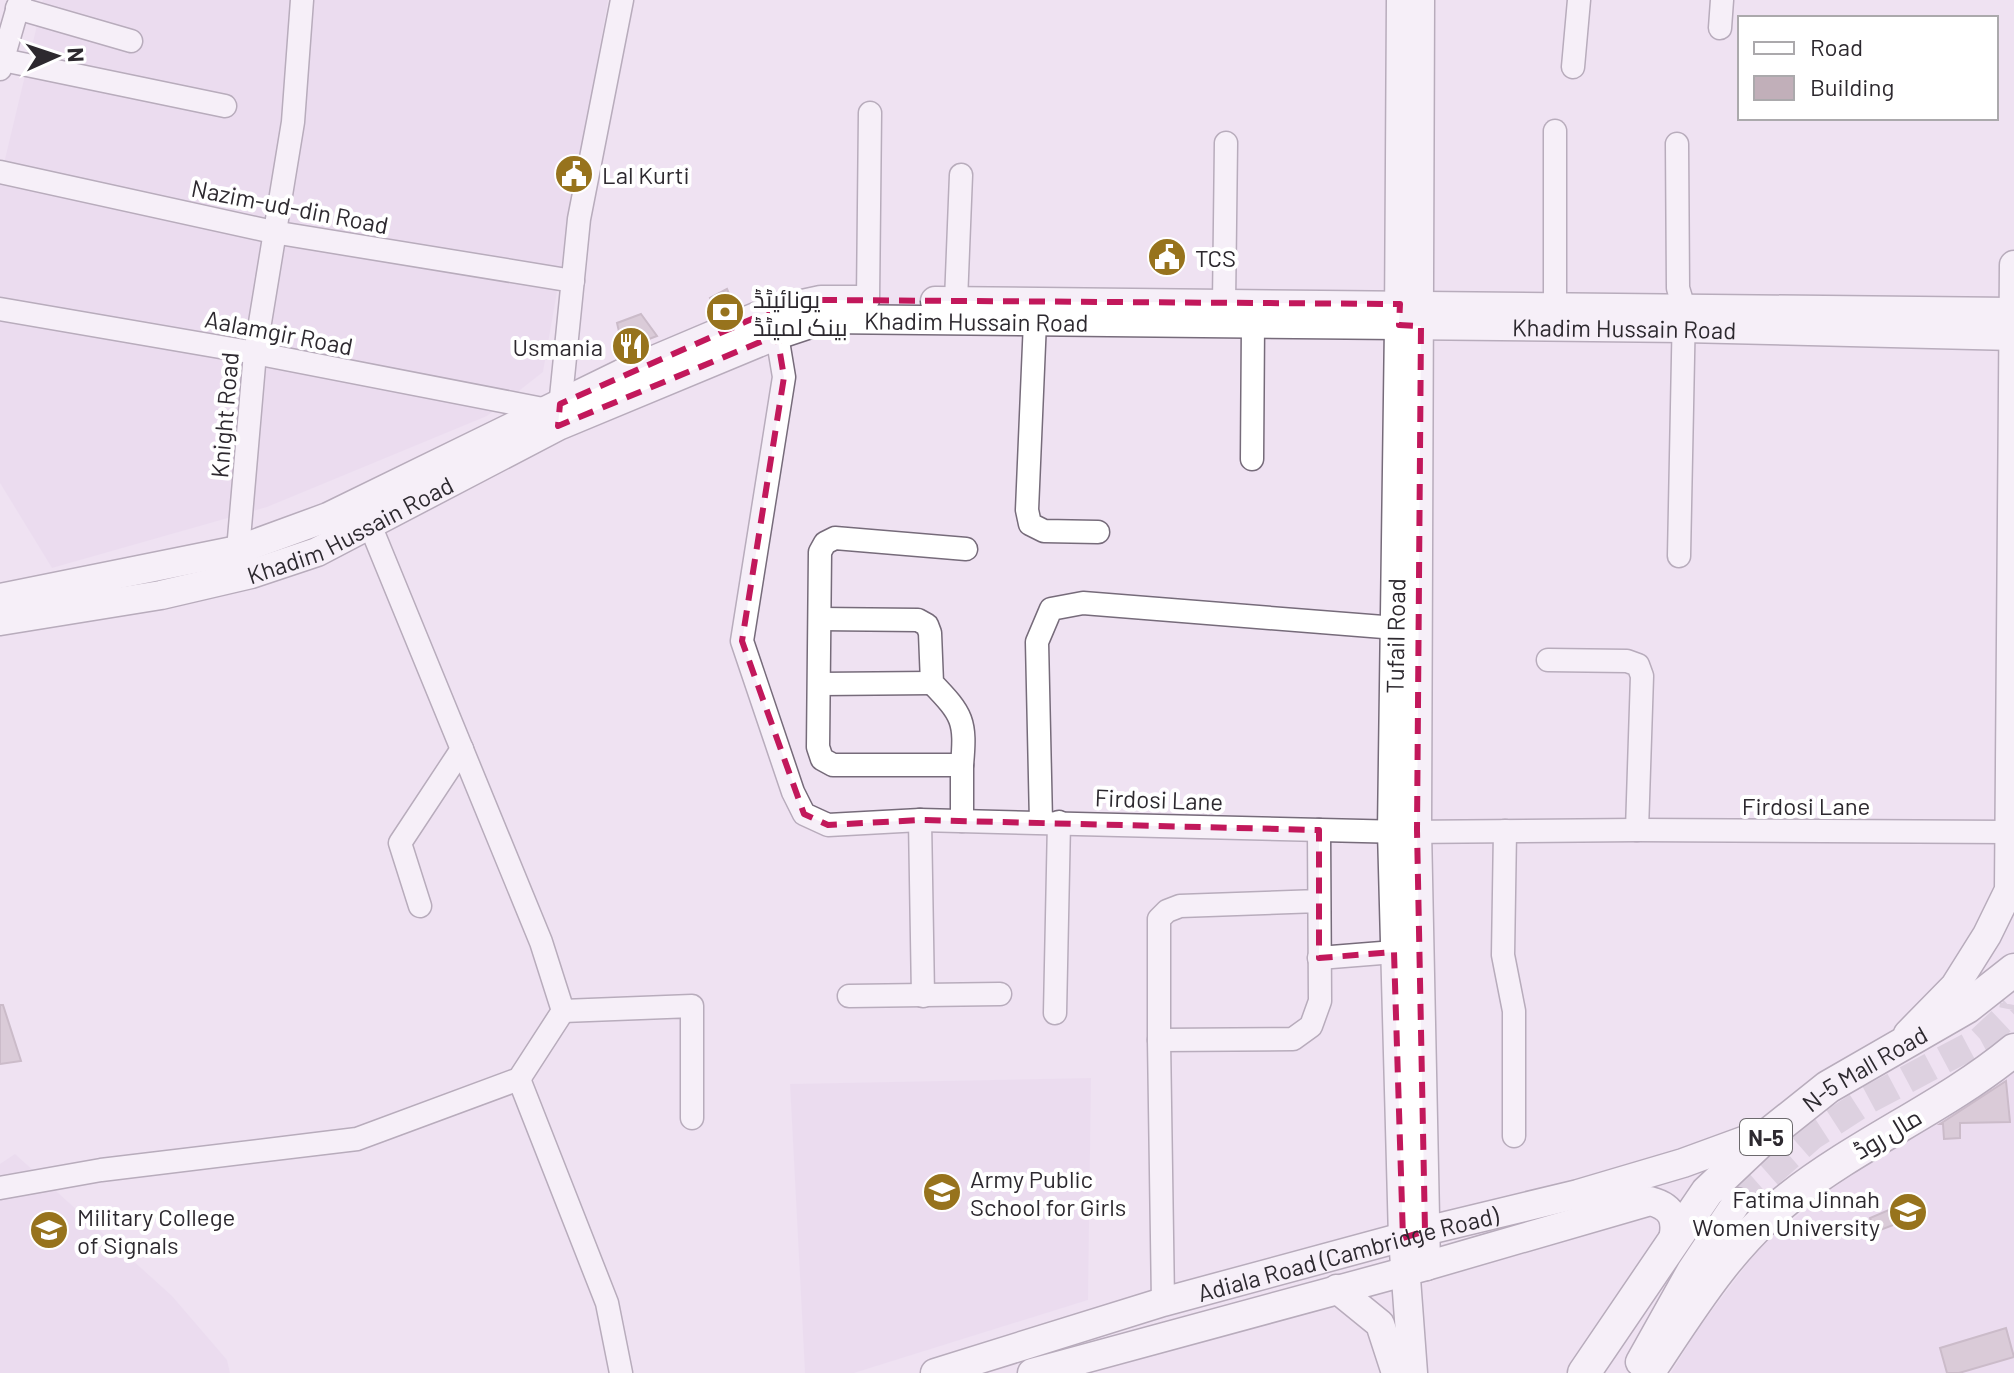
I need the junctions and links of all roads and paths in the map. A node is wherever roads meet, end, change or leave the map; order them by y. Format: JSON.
{"nodes":[{"id":1,"x":302,"y":0,"type":"edge"},
{"id":2,"x":622,"y":0,"type":"edge"},
{"id":3,"x":1401,"y":0,"type":"edge"},
{"id":4,"x":1420,"y":0,"type":"edge"},
{"id":5,"x":1579,"y":0,"type":"edge"},
{"id":6,"x":1722,"y":0,"type":"edge"},
{"id":7,"x":18,"y":4,"type":"edge"},
{"id":8,"x":1720,"y":28,"type":"dead end"},
{"id":9,"x":131,"y":41,"type":"dead end"},
{"id":10,"x":1,"y":65,"type":"edge"},
{"id":11,"x":1573,"y":67,"type":"dead end"},
{"id":12,"x":225,"y":106,"type":"dead end"},
{"id":13,"x":870,"y":113,"type":"dead end"},
{"id":14,"x":1555,"y":131,"type":"dead end"},
{"id":15,"x":1226,"y":143,"type":"dead end"},
{"id":16,"x":1677,"y":144,"type":"dead end"},
{"id":17,"x":0,"y":172,"type":"edge"},
{"id":18,"x":961,"y":175,"type":"dead end"},
{"id":19,"x":273,"y":232,"type":"junction"},
{"id":20,"x":2014,"y":265,"type":"edge"},
{"id":21,"x":573,"y":281,"type":"junction"},
{"id":22,"x":868,"y":300,"type":"junction"},
{"id":23,"x":956,"y":301,"type":"junction"},
{"id":24,"x":1224,"y":303,"type":"junction"},
{"id":25,"x":1555,"y":306,"type":"junction"},
{"id":26,"x":0,"y":309,"type":"edge"},
{"id":27,"x":1410,"y":315,"type":"junction"},
{"id":28,"x":1684,"y":318,"type":"junction"},
{"id":29,"x":1035,"y":321,"type":"junction"},
{"id":30,"x":1253,"y":324,"type":"junction"},
{"id":31,"x":2013,"y":328,"type":"edge"},
{"id":32,"x":777,"y":335,"type":"junction"},
{"id":33,"x":255,"y":353,"type":"junction"},
{"id":34,"x":556,"y":413,"type":"junction"},
{"id":35,"x":1252,"y":459,"type":"dead end"},
{"id":36,"x":370,"y":525,"type":"junction"},
{"id":37,"x":1098,"y":532,"type":"dead end"},
{"id":38,"x":966,"y":549,"type":"dead end"},
{"id":39,"x":238,"y":550,"type":"junction"},
{"id":40,"x":1679,"y":556,"type":"dead end"},
{"id":41,"x":0,"y":598,"type":"edge"},
{"id":42,"x":820,"y":619,"type":"junction"},
{"id":43,"x":0,"y":621,"type":"edge"},
{"id":44,"x":1396,"y":628,"type":"junction"},
{"id":45,"x":1548,"y":660,"type":"dead end"},
{"id":46,"x":932,"y":683,"type":"junction"},
{"id":47,"x":820,"y":684,"type":"junction"},
{"id":48,"x":462,"y":749,"type":"junction"},
{"id":49,"x":962,"y":765,"type":"junction"},
{"id":50,"x":920,"y":820,"type":"junction"},
{"id":51,"x":962,"y":821,"type":"junction"},
{"id":52,"x":1050,"y":822,"type":"junction"},
{"id":53,"x":1319,"y":830,"type":"junction"},
{"id":54,"x":1404,"y":830,"type":"junction"},
{"id":55,"x":1637,"y":830,"type":"junction"},
{"id":56,"x":1505,"y":831,"type":"junction"},
{"id":57,"x":2009,"y":832,"type":"junction"},
{"id":58,"x":1319,"y":901,"type":"junction"},
{"id":59,"x":420,"y":906,"type":"dead end"},
{"id":60,"x":1394,"y":952,"type":"junction"},
{"id":61,"x":1319,"y":958,"type":"junction"},
{"id":62,"x":2014,"y":970,"type":"edge"},
{"id":63,"x":1000,"y":994,"type":"dead end"},
{"id":64,"x":849,"y":996,"type":"dead end"},
{"id":65,"x":923,"y":996,"type":"junction"},
{"id":66,"x":563,"y":1011,"type":"junction"},
{"id":67,"x":1055,"y":1013,"type":"dead end"},
{"id":68,"x":1159,"y":1040,"type":"junction"},
{"id":69,"x":1893,"y":1048,"type":"junction"},
{"id":70,"x":2014,"y":1050,"type":"edge"},
{"id":71,"x":519,"y":1079,"type":"junction"},
{"id":72,"x":692,"y":1118,"type":"dead end"},
{"id":73,"x":1514,"y":1136,"type":"dead end"},
{"id":74,"x":1764,"y":1138,"type":"junction"},
{"id":75,"x":0,"y":1188,"type":"edge"},
{"id":76,"x":1737,"y":1202,"type":"tunnel mouth"},
{"id":77,"x":1414,"y":1235,"type":"junction"},
{"id":78,"x":1672,"y":1244,"type":"junction"},
{"id":79,"x":1415,"y":1268,"type":"junction"},
{"id":80,"x":1337,"y":1289,"type":"junction"},
{"id":81,"x":1163,"y":1302,"type":"junction"},
{"id":82,"x":1585,"y":1372,"type":"edge"},
{"id":83,"x":621,"y":1373,"type":"edge"},
{"id":84,"x":935,"y":1373,"type":"edge"},
{"id":85,"x":1032,"y":1373,"type":"edge"},
{"id":86,"x":1396,"y":1373,"type":"edge"},
{"id":87,"x":1413,"y":1373,"type":"edge"},
{"id":88,"x":1635,"y":1373,"type":"edge"},
{"id":89,"x":1648,"y":1373,"type":"edge"}],
"edges":[{"from":1,"to":19,"type":"street","name":"Knight Road"},
{"from":2,"to":21,"type":"street"},
{"from":3,"to":27,"type":"main road","name":"Tufail Road"},
{"from":4,"to":27,"type":"main road","name":"Tufail Road"},
{"from":5,"to":11,"type":"street"},
{"from":6,"to":8,"type":"street"},
{"from":7,"to":9,"type":"street"},
{"from":7,"to":10,"type":"street"},
{"from":10,"to":12,"type":"street"},
{"from":13,"to":22,"type":"street"},
{"from":14,"to":25,"type":"street"},
{"from":15,"to":24,"type":"street"},
{"from":16,"to":28,"type":"street"},
{"from":17,"to":19,"type":"street","name":"Nazim-ud-din Road"},
{"from":18,"to":23,"type":"street"},
{"from":19,"to":21,"type":"street","name":"Nazim-ud-din Road"},
{"from":19,"to":33,"type":"street","name":"Knight Road"},
{"from":20,"to":31,"type":"main road"},
{"from":21,"to":34,"type":"street"},
{"from":22,"to":23,"type":"main road","name":"Khadim Hussain Road"},
{"from":22,"to":34,"type":"main road","name":"Khadim Hussain Road"},
{"from":23,"to":24,"type":"main road","name":"Khadim Hussain Road"},
{"from":24,"to":27,"type":"main road","name":"Khadim Hussain Road"},
{"from":25,"to":27,"type":"main road","name":"Khadim Hussain Road"},
{"from":25,"to":28,"type":"main road","name":"Khadim Hussain Road"},
{"from":26,"to":33,"type":"street","name":"Aalamgir Road"},
{"from":27,"to":28,"type":"main road","name":"Khadim Hussain Road"},
{"from":27,"to":30,"type":"main road","name":"Khadim Hussain Road"},
{"from":27,"to":44,"type":"main road","name":"Tufail Road"},
{"from":27,"to":54,"type":"main road","name":"Tufail Road"},
{"from":28,"to":31,"type":"main road","name":"Khadim Hussain Road"},
{"from":28,"to":40,"type":"street"},
{"from":29,"to":30,"type":"main road","name":"Khadim Hussain Road"},
{"from":29,"to":32,"type":"main road","name":"Khadim Hussain Road"},
{"from":29,"to":37,"type":"street"},
{"from":30,"to":35,"type":"street"},
{"from":31,"to":57,"type":"main road"},
{"from":32,"to":34,"type":"main road","name":"Khadim Hussain Road"},
{"from":32,"to":50,"type":"street","name":"Firdosi Lane"},
{"from":33,"to":34,"type":"street","name":"Aalamgir Road"},
{"from":33,"to":39,"type":"street","name":"Knight Road"},
{"from":34,"to":36,"type":"main road","name":"Khadim Hussain Road"},
{"from":34,"to":39,"type":"main road","name":"Khadim Hussain Road"},
{"from":36,"to":43,"type":"main road","name":"Khadim Hussain Road"},
{"from":36,"to":48,"type":"street"},
{"from":38,"to":42,"type":"street"},
{"from":39,"to":41,"type":"main road","name":"Khadim Hussain Road"},
{"from":42,"to":46,"type":"street"},
{"from":42,"to":47,"type":"street"},
{"from":44,"to":52,"type":"street"},
{"from":44,"to":54,"type":"main road","name":"Tufail Road"},
{"from":45,"to":55,"type":"street"},
{"from":46,"to":47,"type":"street"},
{"from":46,"to":49,"type":"street"},
{"from":47,"to":49,"type":"street"},
{"from":48,"to":59,"type":"street"},
{"from":48,"to":66,"type":"street"},
{"from":49,"to":51,"type":"street"},
{"from":50,"to":51,"type":"street","name":"Firdosi Lane"},
{"from":50,"to":65,"type":"street"},
{"from":51,"to":52,"type":"street","name":"Firdosi Lane"},
{"from":52,"to":53,"type":"street","name":"Firdosi Lane"},
{"from":52,"to":67,"type":"street"},
{"from":53,"to":54,"type":"street","name":"Firdosi Lane"},
{"from":53,"to":58,"type":"street"},
{"from":54,"to":56,"type":"street","name":"Firdosi Lane"},
{"from":54,"to":60,"type":"main road","name":"Tufail Road"},
{"from":54,"to":77,"type":"main road","name":"Tufail Road"},
{"from":55,"to":56,"type":"street","name":"Firdosi Lane"},
{"from":55,"to":57,"type":"street","name":"Firdosi Lane"},
{"from":56,"to":73,"type":"street"},
{"from":57,"to":69,"type":"main road"},
{"from":58,"to":61,"type":"street"},
{"from":58,"to":68,"type":"street"},
{"from":60,"to":61,"type":"street"},
{"from":60,"to":77,"type":"main road","name":"Tufail Road"},
{"from":61,"to":68,"type":"street"},
{"from":62,"to":69,"type":"highway","name":"N-5 Mall Road","number":"N-5"},
{"from":63,"to":65,"type":"street"},
{"from":64,"to":65,"type":"street"},
{"from":66,"to":71,"type":"street"},
{"from":66,"to":72,"type":"street"},
{"from":68,"to":81,"type":"street"},
{"from":69,"to":74,"type":"highway","name":"N-5 Mall Road","number":"N-5"},
{"from":70,"to":89,"type":"highway","name":"مال روڈ","number":"N-5"},
{"from":71,"to":75,"type":"street"},
{"from":71,"to":83,"type":"street"},
{"from":74,"to":77,"type":"main road","name":"Adiala Road (Cambridge Road)"},
{"from":74,"to":78,"type":"highway","name":"N-5 Mall Road","number":"N-5"},
{"from":76,"to":88,"type":"main road"},
{"from":77,"to":79,"type":"main road","name":"Tufail Road"},
{"from":77,"to":81,"type":"main road","name":"Adiala Road (Cambridge Road)"},
{"from":78,"to":79,"type":"main road","name":"Adiala Road (Cambridge Road)"},
{"from":78,"to":82,"type":"highway","name":"N-5 Mall Road","number":"N-5"},
{"from":79,"to":80,"type":"main road","name":"Adiala Road (Cambridge Road)"},
{"from":79,"to":87,"type":"main road","name":"Tufail Road"},
{"from":80,"to":85,"type":"main road","name":"Adiala Road (Cambridge Road)"},
{"from":80,"to":86,"type":"main road"},
{"from":81,"to":84,"type":"main road","name":"Adiala Road (Cambridge Road)"}]}
